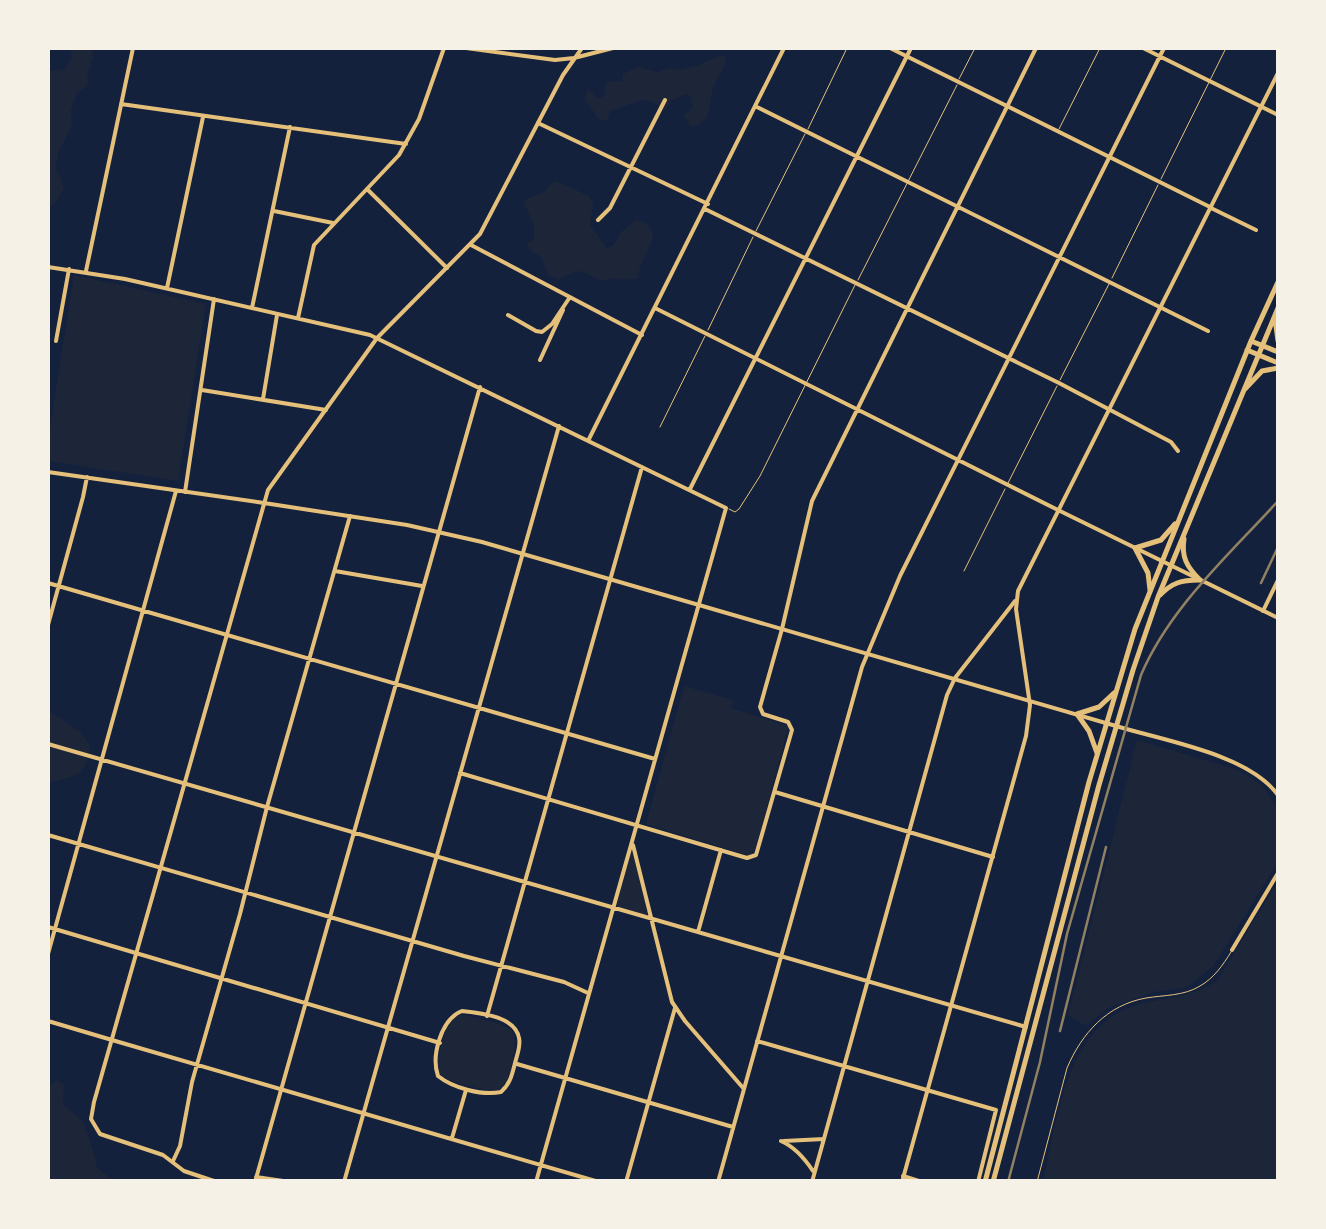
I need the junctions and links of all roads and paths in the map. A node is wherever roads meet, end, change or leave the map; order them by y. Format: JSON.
{"nodes":[{"id":1,"x":133,"y":48,"type":"edge"},
{"id":2,"x":444,"y":48,"type":"edge"},
{"id":3,"x":466,"y":48,"type":"edge"},
{"id":4,"x":582,"y":48,"type":"edge"},
{"id":5,"x":613,"y":48,"type":"edge"},
{"id":6,"x":784,"y":48,"type":"edge"},
{"id":7,"x":848,"y":48,"type":"edge"},
{"id":8,"x":890,"y":48,"type":"edge"},
{"id":9,"x":910,"y":48,"type":"edge"},
{"id":10,"x":975,"y":48,"type":"edge"},
{"id":11,"x":1036,"y":48,"type":"edge"},
{"id":12,"x":1100,"y":48,"type":"edge"},
{"id":13,"x":1143,"y":48,"type":"edge"},
{"id":14,"x":1164,"y":48,"type":"edge"},
{"id":15,"x":1226,"y":48,"type":"edge"},
{"id":16,"x":906,"y":56,"type":"junction"},
{"id":17,"x":1160,"y":56,"type":"junction"},
{"id":18,"x":574,"y":58,"type":"junction"},
{"id":19,"x":1278,"y":72,"type":"edge"},
{"id":20,"x":1209,"y":80,"type":"junction"},
{"id":21,"x":958,"y":81,"type":"junction"},
{"id":22,"x":665,"y":100,"type":"dead end"},
{"id":23,"x":122,"y":104,"type":"junction"},
{"id":24,"x":755,"y":106,"type":"junction"},
{"id":25,"x":1008,"y":106,"type":"junction"},
{"id":26,"x":1261,"y":106,"type":"junction"},
{"id":27,"x":1278,"y":115,"type":"edge"},
{"id":28,"x":204,"y":116,"type":"junction"},
{"id":29,"x":538,"y":123,"type":"junction"},
{"id":30,"x":290,"y":127,"type":"junction"},
{"id":31,"x":806,"y":132,"type":"junction"},
{"id":32,"x":1057,"y":132,"type":"junction"},
{"id":33,"x":406,"y":144,"type":"junction"},
{"id":34,"x":1110,"y":156,"type":"junction"},
{"id":35,"x":857,"y":157,"type":"junction"},
{"id":36,"x":630,"y":167,"type":"junction"},
{"id":37,"x":907,"y":182,"type":"junction"},
{"id":38,"x":1160,"y":182,"type":"junction"},
{"id":39,"x":367,"y":189,"type":"junction"},
{"id":40,"x":706,"y":206,"type":"junction"},
{"id":41,"x":958,"y":208,"type":"junction"},
{"id":42,"x":1210,"y":208,"type":"junction"},
{"id":43,"x":272,"y":210,"type":"junction"},
{"id":44,"x":598,"y":220,"type":"dead end"},
{"id":45,"x":333,"y":224,"type":"junction"},
{"id":46,"x":1256,"y":230,"type":"dead end"},
{"id":47,"x":755,"y":234,"type":"junction"},
{"id":48,"x":471,"y":245,"type":"junction"},
{"id":49,"x":805,"y":258,"type":"junction"},
{"id":50,"x":1058,"y":258,"type":"junction"},
{"id":51,"x":48,"y":267,"type":"edge"},
{"id":52,"x":447,"y":268,"type":"junction"},
{"id":53,"x":68,"y":269,"type":"junction"},
{"id":54,"x":86,"y":271,"type":"junction"},
{"id":55,"x":1110,"y":282,"type":"junction"},
{"id":56,"x":1278,"y":282,"type":"edge"},
{"id":57,"x":856,"y":283,"type":"junction"},
{"id":58,"x":168,"y":288,"type":"junction"},
{"id":59,"x":570,"y":297,"type":"junction"},
{"id":60,"x":214,"y":299,"type":"junction"},
{"id":61,"x":252,"y":308,"type":"junction"},
{"id":62,"x":655,"y":308,"type":"junction"},
{"id":63,"x":908,"y":308,"type":"junction"},
{"id":64,"x":1160,"y":308,"type":"junction"},
{"id":65,"x":1278,"y":308,"type":"edge"},
{"id":66,"x":278,"y":313,"type":"junction"},
{"id":67,"x":508,"y":315,"type":"dead end"},
{"id":68,"x":1275,"y":316,"type":"junction"},
{"id":69,"x":298,"y":318,"type":"junction"},
{"id":70,"x":1208,"y":330,"type":"dead end"},
{"id":71,"x":706,"y":334,"type":"junction"},
{"id":72,"x":642,"y":335,"type":"junction"},
{"id":73,"x":377,"y":338,"type":"junction"},
{"id":74,"x":1278,"y":340,"type":"edge"},
{"id":75,"x":56,"y":341,"type":"dead end"},
{"id":76,"x":1251,"y":341,"type":"junction"},
{"id":77,"x":1262,"y":346,"type":"junction"},
{"id":78,"x":1247,"y":350,"type":"junction"},
{"id":79,"x":1278,"y":352,"type":"edge"},
{"id":80,"x":1258,"y":354,"type":"junction"},
{"id":81,"x":1008,"y":358,"type":"junction"},
{"id":82,"x":540,"y":360,"type":"dead end"},
{"id":83,"x":756,"y":360,"type":"junction"},
{"id":84,"x":1278,"y":366,"type":"edge"},
{"id":85,"x":1059,"y":383,"type":"junction"},
{"id":86,"x":805,"y":384,"type":"junction"},
{"id":87,"x":480,"y":386,"type":"junction"},
{"id":88,"x":201,"y":390,"type":"junction"},
{"id":89,"x":1242,"y":392,"type":"junction"},
{"id":90,"x":263,"y":399,"type":"junction"},
{"id":91,"x":326,"y":410,"type":"junction"},
{"id":92,"x":857,"y":410,"type":"junction"},
{"id":93,"x":1109,"y":410,"type":"junction"},
{"id":94,"x":560,"y":425,"type":"junction"},
{"id":95,"x":660,"y":427,"type":"dead end"},
{"id":96,"x":589,"y":440,"type":"junction"},
{"id":97,"x":1178,"y":450,"type":"dead end"},
{"id":98,"x":958,"y":460,"type":"junction"},
{"id":99,"x":643,"y":466,"type":"junction"},
{"id":100,"x":48,"y":472,"type":"edge"},
{"id":101,"x":87,"y":477,"type":"junction"},
{"id":102,"x":1007,"y":484,"type":"junction"},
{"id":103,"x":176,"y":490,"type":"junction"},
{"id":104,"x":690,"y":490,"type":"junction"},
{"id":105,"x":185,"y":492,"type":"junction"},
{"id":106,"x":264,"y":503,"type":"junction"},
{"id":107,"x":726,"y":508,"type":"junction"},
{"id":108,"x":1058,"y":510,"type":"junction"},
{"id":109,"x":350,"y":516,"type":"junction"},
{"id":110,"x":1175,"y":524,"type":"junction"},
{"id":111,"x":1186,"y":528,"type":"junction"},
{"id":112,"x":438,"y":531,"type":"junction"},
{"id":113,"x":1135,"y":548,"type":"junction"},
{"id":114,"x":522,"y":553,"type":"junction"},
{"id":115,"x":1162,"y":561,"type":"junction"},
{"id":116,"x":1172,"y":566,"type":"junction"},
{"id":117,"x":335,"y":571,"type":"junction"},
{"id":118,"x":964,"y":571,"type":"dead end"},
{"id":119,"x":610,"y":578,"type":"junction"},
{"id":120,"x":1200,"y":580,"type":"junction"},
{"id":121,"x":1278,"y":580,"type":"edge"},
{"id":122,"x":48,"y":582,"type":"edge"},
{"id":123,"x":59,"y":586,"type":"junction"},
{"id":124,"x":422,"y":586,"type":"junction"},
{"id":125,"x":1150,"y":593,"type":"junction"},
{"id":126,"x":1158,"y":597,"type":"junction"},
{"id":127,"x":1016,"y":601,"type":"junction"},
{"id":128,"x":699,"y":604,"type":"junction"},
{"id":129,"x":144,"y":609,"type":"junction"},
{"id":130,"x":1264,"y":611,"type":"junction"},
{"id":131,"x":1278,"y":618,"type":"edge"},
{"id":132,"x":48,"y":625,"type":"edge"},
{"id":133,"x":782,"y":628,"type":"junction"},
{"id":134,"x":227,"y":633,"type":"junction"},
{"id":135,"x":868,"y":654,"type":"junction"},
{"id":136,"x":311,"y":658,"type":"junction"},
{"id":137,"x":955,"y":678,"type":"junction"},
{"id":138,"x":395,"y":682,"type":"junction"},
{"id":139,"x":1116,"y":691,"type":"junction"},
{"id":140,"x":1029,"y":700,"type":"junction"},
{"id":141,"x":479,"y":707,"type":"junction"},
{"id":142,"x":1077,"y":714,"type":"junction"},
{"id":143,"x":1106,"y":722,"type":"junction"},
{"id":144,"x":1116,"y":726,"type":"junction"},
{"id":145,"x":567,"y":732,"type":"junction"},
{"id":146,"x":48,"y":744,"type":"edge"},
{"id":147,"x":1097,"y":753,"type":"junction"},
{"id":148,"x":102,"y":759,"type":"junction"},
{"id":149,"x":655,"y":759,"type":"junction"},
{"id":150,"x":460,"y":773,"type":"junction"},
{"id":151,"x":185,"y":784,"type":"junction"},
{"id":152,"x":774,"y":792,"type":"junction"},
{"id":153,"x":1278,"y":796,"type":"edge"},
{"id":154,"x":548,"y":798,"type":"junction"},
{"id":155,"x":823,"y":806,"type":"junction"},
{"id":156,"x":266,"y":807,"type":"junction"},
{"id":157,"x":636,"y":824,"type":"junction"},
{"id":158,"x":352,"y":832,"type":"junction"},
{"id":159,"x":910,"y":832,"type":"junction"},
{"id":160,"x":48,"y":835,"type":"edge"},
{"id":161,"x":632,"y":840,"type":"junction"},
{"id":162,"x":78,"y":843,"type":"junction"},
{"id":163,"x":721,"y":850,"type":"junction"},
{"id":164,"x":437,"y":857,"type":"junction"},
{"id":165,"x":993,"y":857,"type":"junction"},
{"id":166,"x":161,"y":867,"type":"junction"},
{"id":167,"x":1278,"y":873,"type":"edge"},
{"id":168,"x":524,"y":883,"type":"junction"},
{"id":169,"x":246,"y":892,"type":"junction"},
{"id":170,"x":613,"y":908,"type":"junction"},
{"id":171,"x":329,"y":916,"type":"junction"},
{"id":172,"x":651,"y":919,"type":"junction"},
{"id":173,"x":48,"y":927,"type":"edge"},
{"id":174,"x":54,"y":929,"type":"junction"},
{"id":175,"x":698,"y":932,"type":"junction"},
{"id":176,"x":413,"y":941,"type":"junction"},
{"id":177,"x":1232,"y":950,"type":"joint"},
{"id":178,"x":48,"y":954,"type":"edge"},
{"id":179,"x":137,"y":954,"type":"junction"},
{"id":180,"x":781,"y":957,"type":"junction"},
{"id":181,"x":501,"y":966,"type":"junction"},
{"id":182,"x":222,"y":979,"type":"junction"},
{"id":183,"x":868,"y":982,"type":"junction"},
{"id":184,"x":588,"y":993,"type":"junction"},
{"id":185,"x":305,"y":1003,"type":"junction"},
{"id":186,"x":952,"y":1006,"type":"junction"},
{"id":187,"x":676,"y":1008,"type":"junction"},
{"id":188,"x":487,"y":1016,"type":"junction"},
{"id":189,"x":48,"y":1021,"type":"edge"},
{"id":190,"x":1026,"y":1026,"type":"junction"},
{"id":191,"x":389,"y":1027,"type":"junction"},
{"id":192,"x":112,"y":1040,"type":"junction"},
{"id":193,"x":757,"y":1041,"type":"junction"},
{"id":194,"x":440,"y":1042,"type":"junction"},
{"id":195,"x":515,"y":1063,"type":"junction"},
{"id":196,"x":197,"y":1064,"type":"junction"},
{"id":197,"x":844,"y":1065,"type":"junction"},
{"id":198,"x":565,"y":1078,"type":"junction"},
{"id":199,"x":466,"y":1088,"type":"junction"},
{"id":200,"x":281,"y":1089,"type":"junction"},
{"id":201,"x":744,"y":1089,"type":"junction"},
{"id":202,"x":928,"y":1090,"type":"junction"},
{"id":203,"x":648,"y":1102,"type":"junction"},
{"id":204,"x":365,"y":1113,"type":"junction"},
{"id":205,"x":734,"y":1127,"type":"junction"},
{"id":206,"x":452,"y":1138,"type":"junction"},
{"id":207,"x":824,"y":1138,"type":"junction"},
{"id":208,"x":172,"y":1162,"type":"junction"},
{"id":209,"x":541,"y":1164,"type":"junction"},
{"id":210,"x":814,"y":1173,"type":"junction"},
{"id":211,"x":256,"y":1179,"type":"edge"},
{"id":212,"x":903,"y":1179,"type":"edge"},
{"id":213,"x":217,"y":1182,"type":"edge"},
{"id":214,"x":290,"y":1182,"type":"edge"},
{"id":215,"x":344,"y":1182,"type":"edge"},
{"id":216,"x":536,"y":1182,"type":"edge"},
{"id":217,"x":600,"y":1182,"type":"edge"},
{"id":218,"x":626,"y":1182,"type":"edge"},
{"id":219,"x":718,"y":1182,"type":"edge"},
{"id":220,"x":812,"y":1182,"type":"edge"},
{"id":221,"x":922,"y":1182,"type":"edge"},
{"id":222,"x":981,"y":1182,"type":"edge"},
{"id":223,"x":993,"y":1182,"type":"edge"},
{"id":224,"x":1037,"y":1182,"type":"edge"}],
"edges":[{"from":1,"to":23,"type":"street"},
{"from":2,"to":33,"type":"street"},
{"from":3,"to":18,"type":"street"},
{"from":4,"to":18,"type":"street"},
{"from":5,"to":18,"type":"street"},
{"from":6,"to":24,"type":"street"},
{"from":7,"to":31,"type":"lane"},
{"from":8,"to":16,"type":"street"},
{"from":9,"to":16,"type":"street"},
{"from":10,"to":21,"type":"lane"},
{"from":11,"to":25,"type":"street"},
{"from":12,"to":32,"type":"lane"},
{"from":13,"to":17,"type":"street"},
{"from":14,"to":17,"type":"street"},
{"from":15,"to":20,"type":"lane"},
{"from":16,"to":21,"type":"street"},
{"from":16,"to":35,"type":"street"},
{"from":17,"to":20,"type":"street"},
{"from":17,"to":34,"type":"street"},
{"from":18,"to":29,"type":"street"},
{"from":19,"to":26,"type":"street"},
{"from":20,"to":26,"type":"street"},
{"from":20,"to":38,"type":"lane"},
{"from":21,"to":25,"type":"street"},
{"from":21,"to":37,"type":"lane"},
{"from":22,"to":36,"type":"street"},
{"from":23,"to":28,"type":"street"},
{"from":23,"to":54,"type":"street"},
{"from":24,"to":31,"type":"street"},
{"from":24,"to":40,"type":"street"},
{"from":25,"to":32,"type":"street"},
{"from":25,"to":41,"type":"street"},
{"from":26,"to":27,"type":"street"},
{"from":26,"to":42,"type":"street"},
{"from":28,"to":30,"type":"street"},
{"from":28,"to":58,"type":"street"},
{"from":29,"to":36,"type":"street"},
{"from":29,"to":48,"type":"street"},
{"from":30,"to":33,"type":"street"},
{"from":30,"to":43,"type":"street"},
{"from":31,"to":35,"type":"street"},
{"from":31,"to":47,"type":"lane"},
{"from":32,"to":34,"type":"street"},
{"from":33,"to":39,"type":"street"},
{"from":34,"to":38,"type":"street"},
{"from":34,"to":50,"type":"street"},
{"from":35,"to":37,"type":"street"},
{"from":35,"to":49,"type":"street"},
{"from":36,"to":40,"type":"street"},
{"from":36,"to":44,"type":"street"},
{"from":37,"to":41,"type":"street"},
{"from":37,"to":57,"type":"lane"},
{"from":38,"to":42,"type":"street"},
{"from":38,"to":55,"type":"lane"},
{"from":39,"to":45,"type":"street"},
{"from":39,"to":52,"type":"street"},
{"from":40,"to":47,"type":"street"},
{"from":40,"to":62,"type":"street"},
{"from":41,"to":50,"type":"street"},
{"from":41,"to":63,"type":"street"},
{"from":42,"to":46,"type":"street"},
{"from":42,"to":64,"type":"street"},
{"from":43,"to":45,"type":"street"},
{"from":43,"to":61,"type":"street"},
{"from":45,"to":69,"type":"street"},
{"from":47,"to":49,"type":"street"},
{"from":47,"to":71,"type":"lane"},
{"from":48,"to":52,"type":"street"},
{"from":48,"to":59,"type":"street"},
{"from":49,"to":57,"type":"street"},
{"from":49,"to":83,"type":"street"},
{"from":50,"to":55,"type":"street"},
{"from":50,"to":81,"type":"street"},
{"from":51,"to":53,"type":"street"},
{"from":52,"to":73,"type":"street"},
{"from":53,"to":54,"type":"street"},
{"from":53,"to":75,"type":"street"},
{"from":54,"to":58,"type":"street"},
{"from":55,"to":64,"type":"street"},
{"from":55,"to":85,"type":"lane"},
{"from":56,"to":76,"type":"main road"},
{"from":57,"to":63,"type":"street"},
{"from":57,"to":86,"type":"lane"},
{"from":58,"to":60,"type":"street"},
{"from":59,"to":67,"type":"street"},
{"from":59,"to":72,"type":"street"},
{"from":59,"to":82,"type":"street"},
{"from":60,"to":61,"type":"street"},
{"from":60,"to":88,"type":"street"},
{"from":61,"to":66,"type":"street"},
{"from":62,"to":71,"type":"street"},
{"from":62,"to":72,"type":"street"},
{"from":63,"to":81,"type":"street"},
{"from":63,"to":92,"type":"street"},
{"from":64,"to":70,"type":"street"},
{"from":64,"to":93,"type":"street"},
{"from":65,"to":68,"type":"main road"},
{"from":66,"to":69,"type":"street"},
{"from":66,"to":90,"type":"street"},
{"from":68,"to":74,"type":"main road"},
{"from":68,"to":77,"type":"main road"},
{"from":69,"to":73,"type":"street"},
{"from":71,"to":83,"type":"street"},
{"from":71,"to":95,"type":"lane"},
{"from":72,"to":96,"type":"street"},
{"from":73,"to":87,"type":"street"},
{"from":73,"to":91,"type":"street"},
{"from":76,"to":77,"type":"main road"},
{"from":76,"to":78,"type":"main road"},
{"from":77,"to":79,"type":"main road"},
{"from":77,"to":80,"type":"main road"},
{"from":78,"to":80,"type":"main road"},
{"from":78,"to":110,"type":"main road"},
{"from":80,"to":84,"type":"main road"},
{"from":80,"to":89,"type":"main road"},
{"from":81,"to":85,"type":"street"},
{"from":81,"to":98,"type":"street"},
{"from":83,"to":86,"type":"street"},
{"from":83,"to":104,"type":"street"},
{"from":84,"to":89,"type":"main road"},
{"from":85,"to":93,"type":"street"},
{"from":85,"to":102,"type":"lane"},
{"from":86,"to":92,"type":"street"},
{"from":86,"to":107,"type":"lane"},
{"from":87,"to":94,"type":"street"},
{"from":87,"to":112,"type":"street"},
{"from":88,"to":90,"type":"street"},
{"from":88,"to":105,"type":"street"},
{"from":89,"to":111,"type":"main road"},
{"from":90,"to":91,"type":"street"},
{"from":91,"to":106,"type":"street"},
{"from":92,"to":98,"type":"street"},
{"from":92,"to":133,"type":"street"},
{"from":93,"to":97,"type":"street"},
{"from":93,"to":108,"type":"street"},
{"from":94,"to":96,"type":"street"},
{"from":94,"to":114,"type":"street"},
{"from":96,"to":99,"type":"street"},
{"from":98,"to":102,"type":"street"},
{"from":98,"to":135,"type":"street"},
{"from":99,"to":104,"type":"street"},
{"from":99,"to":119,"type":"street"},
{"from":100,"to":101,"type":"street"},
{"from":101,"to":103,"type":"street"},
{"from":101,"to":123,"type":"street"},
{"from":102,"to":108,"type":"street"},
{"from":102,"to":118,"type":"lane"},
{"from":103,"to":105,"type":"street"},
{"from":103,"to":129,"type":"street"},
{"from":104,"to":107,"type":"street"},
{"from":105,"to":106,"type":"street"},
{"from":106,"to":109,"type":"street"},
{"from":106,"to":134,"type":"street"},
{"from":107,"to":128,"type":"street"},
{"from":108,"to":113,"type":"street"},
{"from":108,"to":127,"type":"street"},
{"from":109,"to":112,"type":"street"},
{"from":109,"to":117,"type":"street"},
{"from":110,"to":113,"type":"main road"},
{"from":110,"to":115,"type":"main road"},
{"from":111,"to":116,"type":"main road"},
{"from":111,"to":120,"type":"main road"},
{"from":112,"to":114,"type":"street"},
{"from":112,"to":124,"type":"street"},
{"from":113,"to":115,"type":"street"},
{"from":113,"to":125,"type":"main road"},
{"from":114,"to":119,"type":"street"},
{"from":114,"to":141,"type":"street"},
{"from":115,"to":116,"type":"street"},
{"from":115,"to":125,"type":"main road"},
{"from":116,"to":120,"type":"street"},
{"from":116,"to":126,"type":"main road"},
{"from":117,"to":124,"type":"street"},
{"from":117,"to":136,"type":"street"},
{"from":119,"to":128,"type":"street"},
{"from":119,"to":145,"type":"street"},
{"from":120,"to":126,"type":"main road"},
{"from":120,"to":130,"type":"street"},
{"from":121,"to":130,"type":"street"},
{"from":122,"to":123,"type":"street"},
{"from":123,"to":129,"type":"street"},
{"from":123,"to":132,"type":"street"},
{"from":124,"to":138,"type":"street"},
{"from":125,"to":139,"type":"main road"},
{"from":126,"to":144,"type":"main road"},
{"from":127,"to":137,"type":"street"},
{"from":127,"to":140,"type":"street"},
{"from":128,"to":133,"type":"street"},
{"from":128,"to":149,"type":"street"},
{"from":129,"to":134,"type":"street"},
{"from":129,"to":148,"type":"street"},
{"from":130,"to":131,"type":"street"},
{"from":133,"to":135,"type":"street"},
{"from":133,"to":152,"type":"street"},
{"from":134,"to":136,"type":"street"},
{"from":134,"to":151,"type":"street"},
{"from":135,"to":137,"type":"street"},
{"from":135,"to":155,"type":"street"},
{"from":136,"to":138,"type":"street"},
{"from":136,"to":156,"type":"street"},
{"from":137,"to":140,"type":"street"},
{"from":137,"to":159,"type":"street"},
{"from":138,"to":141,"type":"street"},
{"from":138,"to":158,"type":"street"},
{"from":139,"to":142,"type":"main road"},
{"from":139,"to":143,"type":"main road"},
{"from":140,"to":142,"type":"street"},
{"from":140,"to":165,"type":"street"},
{"from":141,"to":145,"type":"street"},
{"from":141,"to":150,"type":"street"},
{"from":142,"to":143,"type":"street"},
{"from":142,"to":147,"type":"main road"},
{"from":143,"to":144,"type":"street"},
{"from":143,"to":147,"type":"main road"},
{"from":144,"to":153,"type":"street"},
{"from":144,"to":223,"type":"main road"},
{"from":145,"to":149,"type":"street"},
{"from":145,"to":154,"type":"street"},
{"from":146,"to":148,"type":"street"},
{"from":147,"to":190,"type":"main road"},
{"from":148,"to":151,"type":"street"},
{"from":148,"to":162,"type":"street"},
{"from":149,"to":157,"type":"street"},
{"from":150,"to":154,"type":"street"},
{"from":150,"to":164,"type":"street"},
{"from":151,"to":156,"type":"street"},
{"from":151,"to":166,"type":"street"},
{"from":152,"to":155,"type":"street"},
{"from":152,"to":163,"type":"street"},
{"from":154,"to":157,"type":"street"},
{"from":154,"to":168,"type":"street"},
{"from":155,"to":159,"type":"street"},
{"from":155,"to":180,"type":"street"},
{"from":156,"to":158,"type":"street"},
{"from":156,"to":169,"type":"street"},
{"from":157,"to":161,"type":"street"},
{"from":157,"to":163,"type":"street"},
{"from":158,"to":164,"type":"street"},
{"from":158,"to":171,"type":"street"},
{"from":159,"to":165,"type":"street"},
{"from":159,"to":183,"type":"street"},
{"from":160,"to":162,"type":"street"},
{"from":161,"to":170,"type":"street"},
{"from":161,"to":172,"type":"street"},
{"from":162,"to":166,"type":"street"},
{"from":162,"to":174,"type":"street"},
{"from":163,"to":175,"type":"street"},
{"from":164,"to":168,"type":"street"},
{"from":164,"to":176,"type":"street"},
{"from":165,"to":186,"type":"street"},
{"from":166,"to":169,"type":"street"},
{"from":166,"to":179,"type":"street"},
{"from":167,"to":177,"type":"street"},
{"from":168,"to":170,"type":"street"},
{"from":168,"to":181,"type":"street"},
{"from":169,"to":171,"type":"street"},
{"from":169,"to":182,"type":"street"},
{"from":170,"to":172,"type":"street"},
{"from":170,"to":184,"type":"street"},
{"from":171,"to":176,"type":"street"},
{"from":171,"to":185,"type":"street"},
{"from":172,"to":175,"type":"street"},
{"from":172,"to":187,"type":"street"},
{"from":173,"to":174,"type":"street"},
{"from":174,"to":178,"type":"street"},
{"from":174,"to":179,"type":"street"},
{"from":175,"to":180,"type":"street"},
{"from":176,"to":181,"type":"street"},
{"from":176,"to":191,"type":"street"},
{"from":177,"to":224,"type":"lane"},
{"from":179,"to":182,"type":"street"},
{"from":179,"to":192,"type":"street"},
{"from":180,"to":183,"type":"street"},
{"from":180,"to":193,"type":"street"},
{"from":181,"to":184,"type":"street"},
{"from":181,"to":188,"type":"street"},
{"from":182,"to":185,"type":"street"},
{"from":182,"to":196,"type":"street"},
{"from":183,"to":186,"type":"street"},
{"from":183,"to":197,"type":"street"},
{"from":184,"to":198,"type":"street"},
{"from":185,"to":191,"type":"street"},
{"from":185,"to":200,"type":"street"},
{"from":186,"to":190,"type":"street"},
{"from":186,"to":202,"type":"street"},
{"from":187,"to":201,"type":"street"},
{"from":187,"to":203,"type":"street"},
{"from":188,"to":194,"type":"street"},
{"from":188,"to":195,"type":"street"},
{"from":189,"to":192,"type":"street"},
{"from":190,"to":222,"type":"main road"},
{"from":191,"to":194,"type":"street"},
{"from":191,"to":204,"type":"street"},
{"from":192,"to":196,"type":"street"},
{"from":192,"to":208,"type":"street"},
{"from":193,"to":197,"type":"street"},
{"from":193,"to":201,"type":"street"},
{"from":194,"to":199,"type":"street"},
{"from":195,"to":198,"type":"street"},
{"from":195,"to":199,"type":"street"},
{"from":196,"to":200,"type":"street"},
{"from":196,"to":208,"type":"street"},
{"from":197,"to":202,"type":"street"},
{"from":197,"to":207,"type":"street"},
{"from":198,"to":203,"type":"street"},
{"from":198,"to":209,"type":"street"},
{"from":199,"to":206,"type":"street"},
{"from":200,"to":204,"type":"street"},
{"from":200,"to":211,"type":"street"},
{"from":201,"to":205,"type":"street"},
{"from":202,"to":212,"type":"street"},
{"from":202,"to":222,"type":"street"},
{"from":203,"to":205,"type":"street"},
{"from":203,"to":218,"type":"street"},
{"from":204,"to":206,"type":"street"},
{"from":204,"to":215,"type":"street"},
{"from":205,"to":219,"type":"street"},
{"from":206,"to":209,"type":"street"},
{"from":207,"to":210,"type":"street"},
{"from":207,"to":210,"type":"street"},
{"from":208,"to":213,"type":"street"},
{"from":209,"to":216,"type":"street"},
{"from":209,"to":217,"type":"street"},
{"from":210,"to":220,"type":"street"},
{"from":211,"to":214,"type":"street"},
{"from":212,"to":221,"type":"street"}]}
